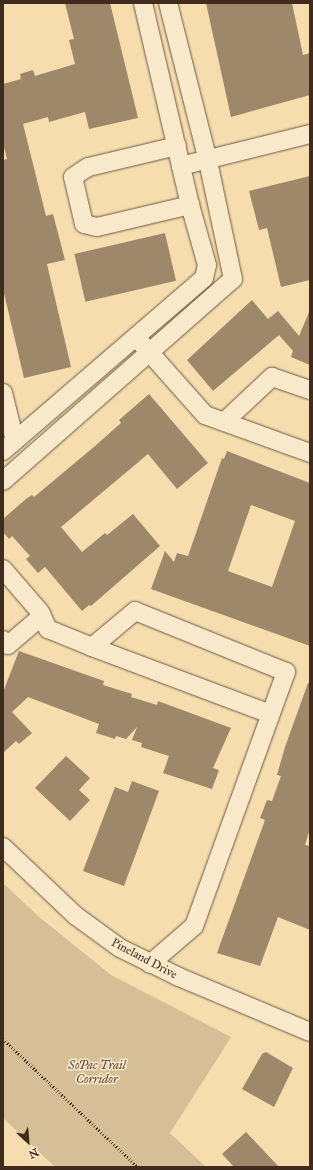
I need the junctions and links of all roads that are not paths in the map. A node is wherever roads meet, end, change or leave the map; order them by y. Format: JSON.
{"nodes":[{"id":1,"x":143,"y":3,"type":"edge"},
{"id":2,"x":168,"y":3,"type":"edge"},
{"id":3,"x":310,"y":134,"type":"edge"},
{"id":4,"x":177,"y":146,"type":"junction"},
{"id":5,"x":208,"y":161,"type":"junction"},
{"id":6,"x":181,"y":166,"type":"junction"},
{"id":7,"x":190,"y":204,"type":"junction"},
{"id":8,"x":136,"y":337,"type":"junction"},
{"id":9,"x":149,"y":353,"type":"junction"},
{"id":10,"x":310,"y":390,"type":"edge"},
{"id":11,"x":3,"y":393,"type":"edge"},
{"id":12,"x":224,"y":422,"type":"junction"},
{"id":13,"x":9,"y":446,"type":"edge"},
{"id":14,"x":310,"y":453,"type":"edge"},
{"id":15,"x":3,"y":481,"type":"edge"},
{"id":16,"x":3,"y":569,"type":"edge"},
{"id":17,"x":42,"y":616,"type":"junction"},
{"id":18,"x":3,"y":640,"type":"edge"},
{"id":19,"x":92,"y":647,"type":"junction"},
{"id":20,"x":270,"y":714,"type":"junction"},
{"id":21,"x":3,"y":847,"type":"edge"},
{"id":22,"x":150,"y":964,"type":"junction"},
{"id":23,"x":310,"y":1032,"type":"edge"}],
"edges":[{"from":1,"to":4,"type":"street"},
{"from":2,"to":5,"type":"street"},
{"from":3,"to":5,"type":"street"},
{"from":4,"to":6,"type":"street"},
{"from":4,"to":7,"type":"street"},
{"from":5,"to":6,"type":"street"},
{"from":5,"to":9,"type":"street"},
{"from":6,"to":7,"type":"street"},
{"from":7,"to":8,"type":"street"},
{"from":8,"to":9,"type":"street"},
{"from":8,"to":13,"type":"street"},
{"from":9,"to":12,"type":"street"},
{"from":9,"to":15,"type":"street"},
{"from":10,"to":12,"type":"street"},
{"from":11,"to":13,"type":"street"},
{"from":12,"to":14,"type":"street"},
{"from":16,"to":17,"type":"street"},
{"from":17,"to":18,"type":"street"},
{"from":17,"to":19,"type":"street"},
{"from":19,"to":20,"type":"street"},
{"from":19,"to":20,"type":"street"},
{"from":20,"to":22,"type":"street"},
{"from":21,"to":22,"type":"street","name":"Pineland Drive"},
{"from":22,"to":23,"type":"street","name":"Pineland Drive"}]}
